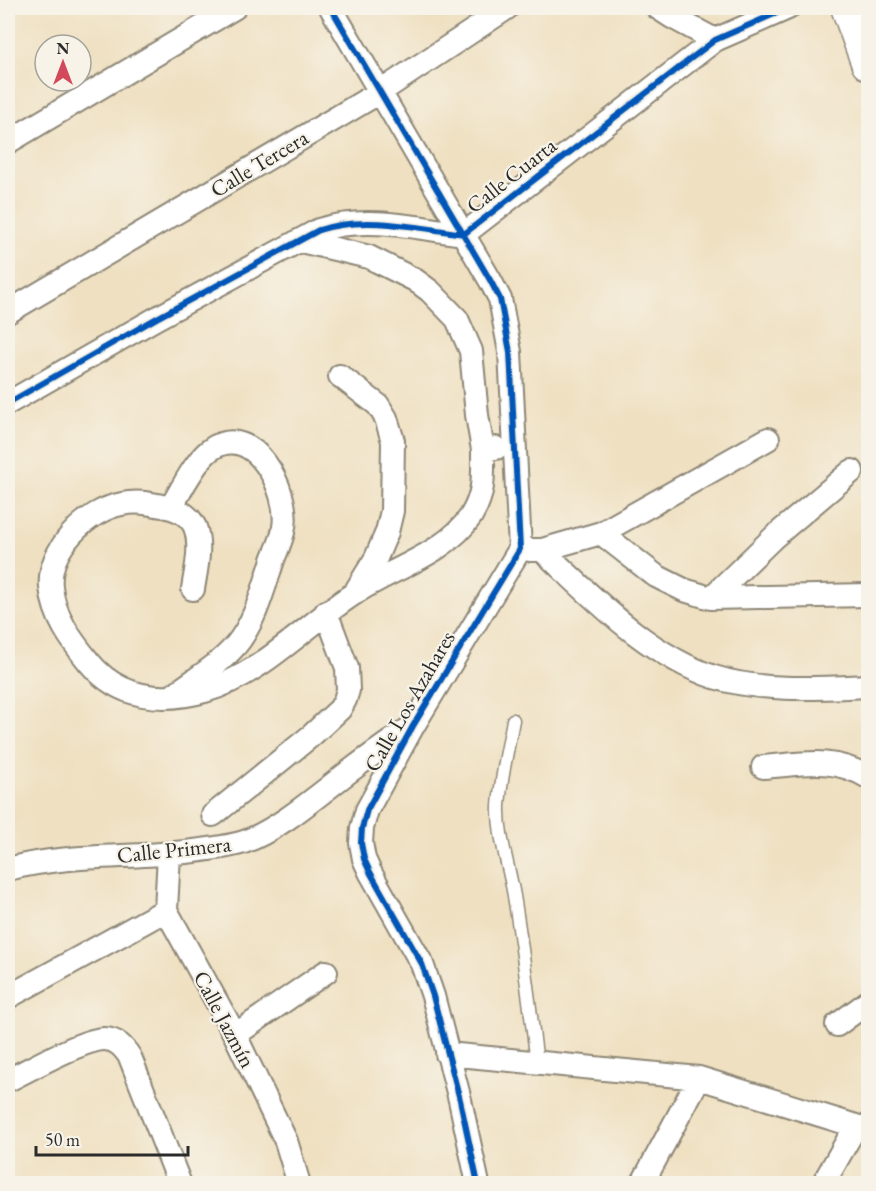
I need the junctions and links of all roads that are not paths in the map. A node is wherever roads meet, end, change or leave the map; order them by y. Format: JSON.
{"nodes":[{"id":1,"x":234,"y":8,"type":"edge"},
{"id":2,"x":331,"y":8,"type":"edge"},
{"id":3,"x":507,"y":8,"type":"edge"},
{"id":4,"x":658,"y":8,"type":"edge"},
{"id":5,"x":788,"y":8,"type":"edge"},
{"id":6,"x":847,"y":15,"type":"edge"},
{"id":7,"x":716,"y":40,"type":"junction"},
{"id":8,"x":866,"y":57,"type":"edge"},
{"id":9,"x":380,"y":92,"type":"junction"},
{"id":10,"x":8,"y":142,"type":"edge"},
{"id":11,"x":464,"y":234,"type":"junction"},
{"id":12,"x":301,"y":240,"type":"junction"},
{"id":13,"x":8,"y":312,"type":"edge"},
{"id":14,"x":340,"y":376,"type":"dead end"},
{"id":15,"x":8,"y":403,"type":"edge"},
{"id":16,"x":768,"y":439,"type":"dead end"},
{"id":17,"x":515,"y":445,"type":"junction"},
{"id":18,"x":483,"y":450,"type":"junction"},
{"id":19,"x":852,"y":471,"type":"dead end"},
{"id":20,"x":171,"y":507,"type":"junction"},
{"id":21,"x":601,"y":533,"type":"junction"},
{"id":22,"x":520,"y":549,"type":"junction"},
{"id":23,"x":542,"y":550,"type":"junction"},
{"id":24,"x":193,"y":590,"type":"dead end"},
{"id":25,"x":355,"y":593,"type":"junction"},
{"id":26,"x":868,"y":595,"type":"edge"},
{"id":27,"x":711,"y":598,"type":"junction"},
{"id":28,"x":326,"y":612,"type":"junction"},
{"id":29,"x":868,"y":686,"type":"edge"},
{"id":30,"x":171,"y":697,"type":"junction"},
{"id":31,"x":513,"y":720,"type":"dead end"},
{"id":32,"x":413,"y":726,"type":"junction"},
{"id":33,"x":763,"y":767,"type":"dead end"},
{"id":34,"x":868,"y":777,"type":"edge"},
{"id":35,"x":213,"y":815,"type":"dead end"},
{"id":36,"x":169,"y":854,"type":"junction"},
{"id":37,"x":8,"y":868,"type":"edge"},
{"id":38,"x":166,"y":910,"type":"junction"},
{"id":39,"x":326,"y":972,"type":"dead end"},
{"id":40,"x":8,"y":997,"type":"edge"},
{"id":41,"x":868,"y":1002,"type":"edge"},
{"id":42,"x":837,"y":1025,"type":"dead end"},
{"id":43,"x":235,"y":1035,"type":"junction"},
{"id":44,"x":447,"y":1054,"type":"junction"},
{"id":45,"x":537,"y":1063,"type":"junction"},
{"id":46,"x":699,"y":1078,"type":"junction"},
{"id":47,"x":8,"y":1080,"type":"edge"},
{"id":48,"x":862,"y":1127,"type":"edge"},
{"id":49,"x":180,"y":1184,"type":"edge"},
{"id":50,"x":299,"y":1184,"type":"edge"},
{"id":51,"x":478,"y":1184,"type":"edge"},
{"id":52,"x":642,"y":1184,"type":"edge"},
{"id":53,"x":823,"y":1184,"type":"edge"}],
"edges":[{"from":1,"to":10,"type":"street"},
{"from":2,"to":9,"type":"street"},
{"from":3,"to":9,"type":"street","name":"Calle Tercera"},
{"from":4,"to":7,"type":"street"},
{"from":5,"to":7,"type":"street","name":"Calle Cuarta"},
{"from":6,"to":8,"type":"main road"},
{"from":7,"to":11,"type":"street","name":"Calle Cuarta"},
{"from":9,"to":11,"type":"street"},
{"from":9,"to":13,"type":"street","name":"Calle Tercera"},
{"from":11,"to":12,"type":"street","name":"Calle Cuarta"},
{"from":11,"to":17,"type":"street"},
{"from":12,"to":15,"type":"street","name":"Calle Cuarta"},
{"from":12,"to":18,"type":"street"},
{"from":14,"to":25,"type":"street"},
{"from":16,"to":21,"type":"street"},
{"from":17,"to":18,"type":"street"},
{"from":17,"to":22,"type":"street"},
{"from":18,"to":25,"type":"street"},
{"from":19,"to":27,"type":"street"},
{"from":20,"to":24,"type":"street"},
{"from":20,"to":30,"type":"street"},
{"from":20,"to":30,"type":"street"},
{"from":21,"to":23,"type":"street"},
{"from":21,"to":27,"type":"street"},
{"from":22,"to":23,"type":"street"},
{"from":22,"to":32,"type":"street","name":"Calle Los Azahares"},
{"from":23,"to":29,"type":"street"},
{"from":25,"to":28,"type":"street"},
{"from":26,"to":27,"type":"street"},
{"from":28,"to":30,"type":"street"},
{"from":28,"to":35,"type":"street"},
{"from":31,"to":45,"type":"lane"},
{"from":32,"to":36,"type":"street","name":"Calle Primera"},
{"from":32,"to":44,"type":"street","name":"Calle Los Azahares"},
{"from":33,"to":34,"type":"street"},
{"from":36,"to":37,"type":"street","name":"Calle Primera"},
{"from":36,"to":38,"type":"street"},
{"from":38,"to":40,"type":"street"},
{"from":38,"to":43,"type":"street","name":"Calle Jazmín"},
{"from":39,"to":43,"type":"street"},
{"from":41,"to":42,"type":"street"},
{"from":43,"to":50,"type":"street","name":"Calle Jazmín"},
{"from":44,"to":45,"type":"street"},
{"from":44,"to":51,"type":"street","name":"Calle Los Azahares"},
{"from":45,"to":46,"type":"street"},
{"from":46,"to":48,"type":"street"},
{"from":46,"to":52,"type":"street"},
{"from":47,"to":49,"type":"street"},
{"from":48,"to":53,"type":"street"}]}
